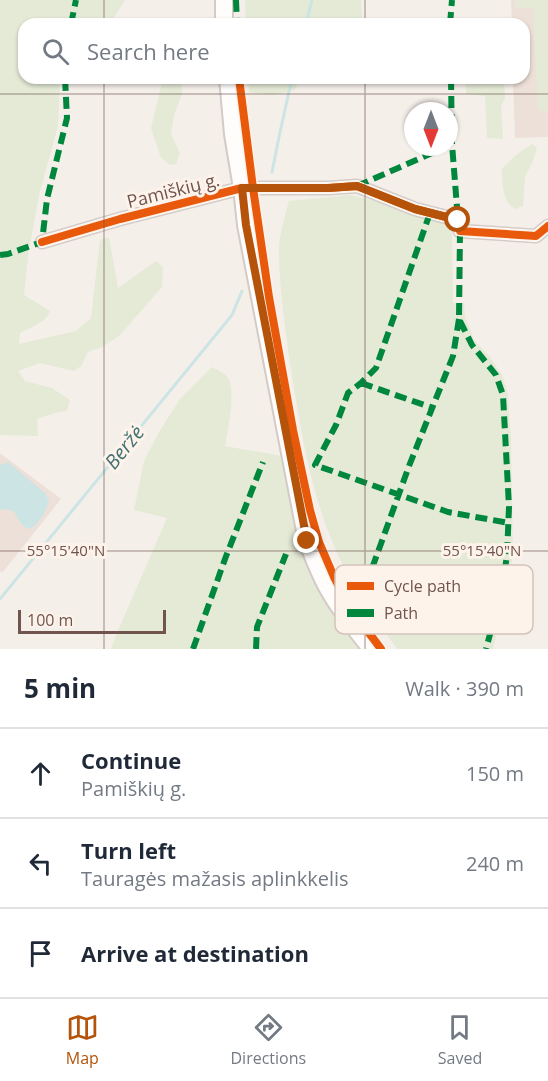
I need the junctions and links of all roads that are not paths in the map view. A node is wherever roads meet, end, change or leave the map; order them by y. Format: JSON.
{"nodes":[{"id":1,"x":224,"y":0,"type":"edge"},
{"id":2,"x":224,"y":18,"type":"edge"},
{"id":3,"x":229,"y":84,"type":"edge"},
{"id":4,"x":242,"y":188,"type":"junction"},
{"id":5,"x":548,"y":226,"type":"edge"},
{"id":6,"x":42,"y":242,"type":"dead end"},
{"id":7,"x":335,"y":601,"type":"edge"},
{"id":8,"x":360,"y":634,"type":"edge"},
{"id":9,"x":371,"y":649,"type":"edge"}],
"edges":[{"from":1,"to":2,"type":"main road"},
{"from":3,"to":4,"type":"main road"},
{"from":4,"to":5,"type":"street","name":"Pamiškių g."},
{"from":4,"to":6,"type":"street","name":"Pamiškių g."},
{"from":4,"to":7,"type":"main road"},
{"from":8,"to":9,"type":"main road"}]}
